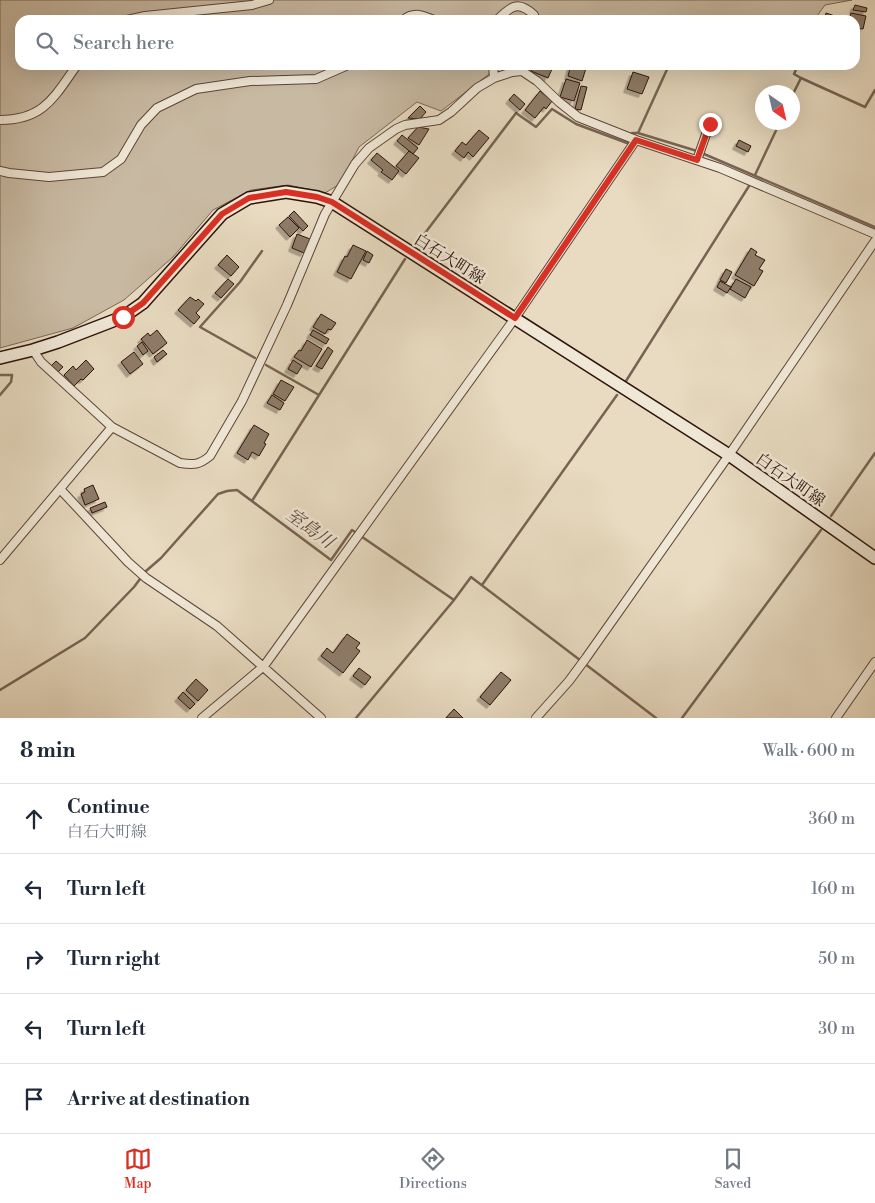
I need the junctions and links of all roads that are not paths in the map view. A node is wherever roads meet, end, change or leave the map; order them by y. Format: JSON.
{"nodes":[{"id":1,"x":269,"y":0,"type":"edge"},
{"id":2,"x":155,"y":15,"type":"edge"},
{"id":3,"x":502,"y":15,"type":"edge"},
{"id":4,"x":534,"y":15,"type":"edge"},
{"id":5,"x":73,"y":70,"type":"edge"},
{"id":6,"x":338,"y":70,"type":"edge"},
{"id":7,"x":493,"y":70,"type":"edge"},
{"id":8,"x":494,"y":78,"type":"junction"},
{"id":9,"x":0,"y":120,"type":"edge"},
{"id":10,"x":710,"y":124,"type":"dead end"},
{"id":11,"x":636,"y":140,"type":"junction"},
{"id":12,"x":699,"y":155,"type":"junction"},
{"id":13,"x":0,"y":171,"type":"edge"},
{"id":14,"x":332,"y":202,"type":"junction"},
{"id":15,"x":875,"y":234,"type":"edge"},
{"id":16,"x":875,"y":241,"type":"edge"},
{"id":17,"x":515,"y":318,"type":"junction"},
{"id":18,"x":33,"y":350,"type":"junction"},
{"id":19,"x":0,"y":358,"type":"edge"},
{"id":20,"x":112,"y":427,"type":"junction"},
{"id":21,"x":729,"y":455,"type":"junction"},
{"id":22,"x":60,"y":489,"type":"junction"},
{"id":23,"x":875,"y":558,"type":"edge"},
{"id":24,"x":0,"y":560,"type":"edge"},
{"id":25,"x":875,"y":662,"type":"edge"},
{"id":26,"x":264,"y":666,"type":"junction"},
{"id":27,"x":202,"y":718,"type":"edge"},
{"id":28,"x":321,"y":718,"type":"edge"},
{"id":29,"x":536,"y":718,"type":"edge"},
{"id":30,"x":836,"y":718,"type":"edge"}],
"edges":[{"from":1,"to":2,"type":"street"},
{"from":3,"to":4,"type":"street"},
{"from":5,"to":9,"type":"street"},
{"from":6,"to":13,"type":"street"},
{"from":7,"to":8,"type":"street"},
{"from":8,"to":11,"type":"street"},
{"from":8,"to":14,"type":"street"},
{"from":10,"to":12,"type":"street"},
{"from":11,"to":12,"type":"street"},
{"from":11,"to":17,"type":"street"},
{"from":12,"to":15,"type":"street"},
{"from":14,"to":17,"type":"main road","name":"白石大町線"},
{"from":14,"to":18,"type":"main road","name":"白石大町線"},
{"from":14,"to":20,"type":"street"},
{"from":16,"to":21,"type":"street"},
{"from":17,"to":21,"type":"main road","name":"白石大町線"},
{"from":17,"to":26,"type":"street"},
{"from":18,"to":19,"type":"main road","name":"白石大町線"},
{"from":18,"to":20,"type":"street"},
{"from":20,"to":22,"type":"street"},
{"from":21,"to":23,"type":"main road","name":"白石大町線"},
{"from":21,"to":29,"type":"street"},
{"from":22,"to":24,"type":"street"},
{"from":22,"to":26,"type":"street"},
{"from":25,"to":30,"type":"street"},
{"from":26,"to":27,"type":"street"},
{"from":26,"to":28,"type":"street"}]}
